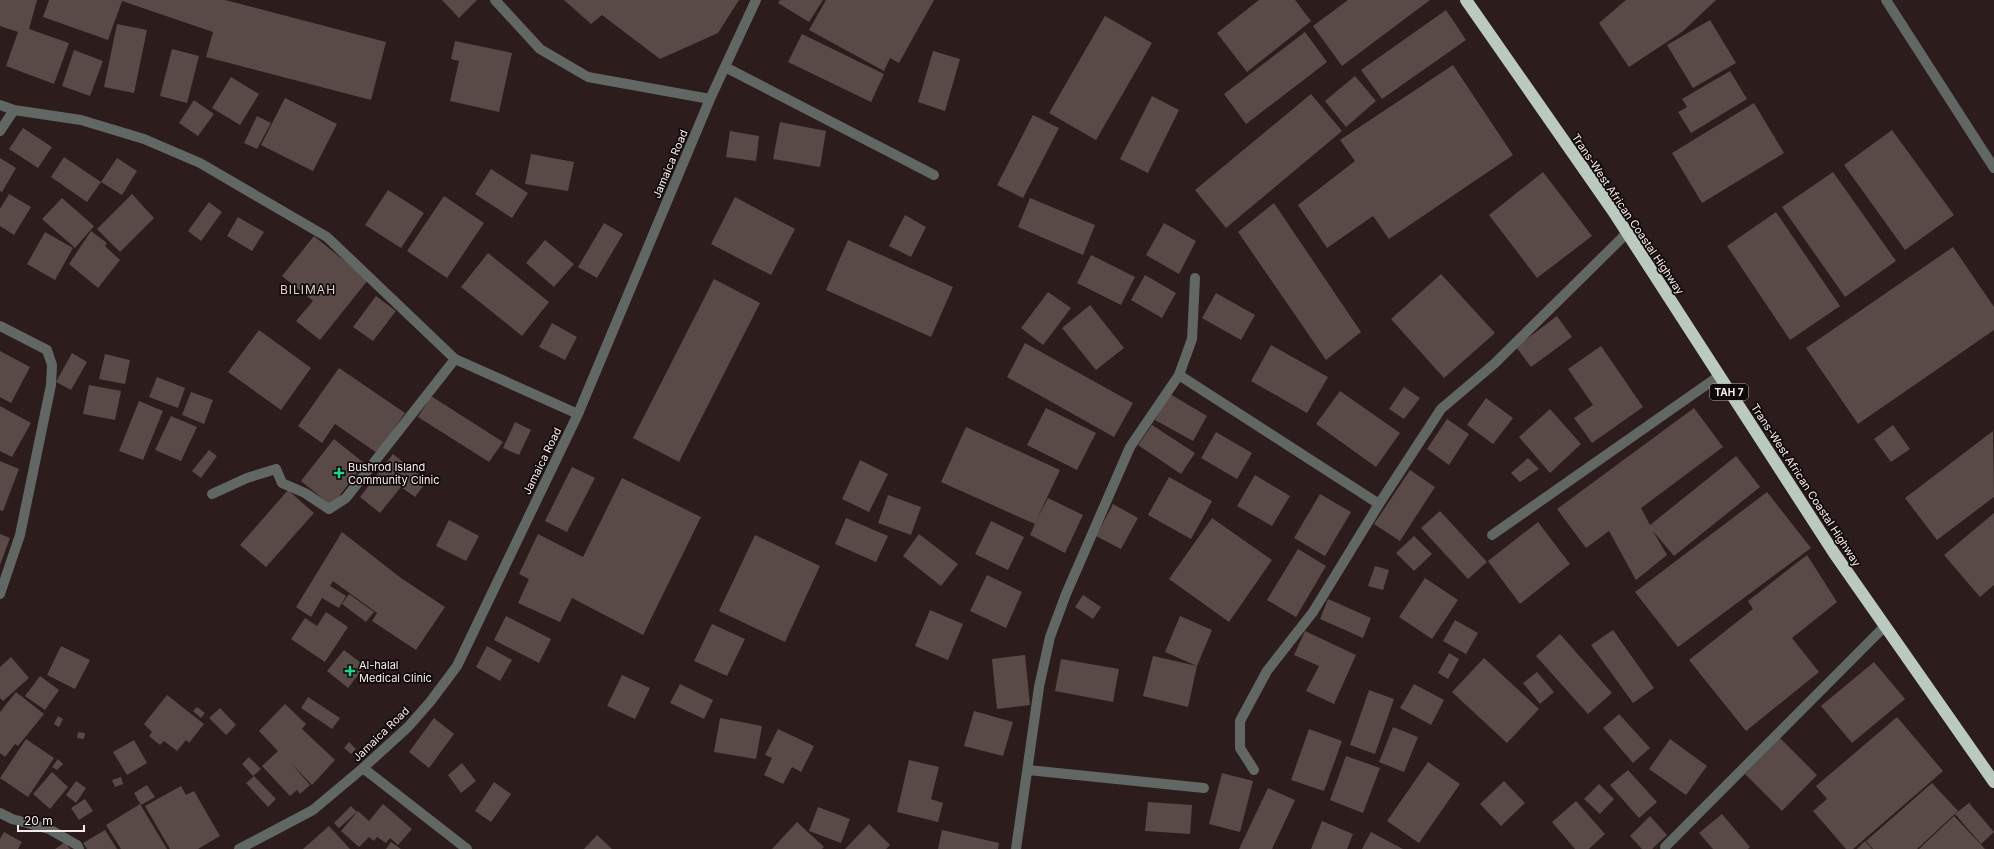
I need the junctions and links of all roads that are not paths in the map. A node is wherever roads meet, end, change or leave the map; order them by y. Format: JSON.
{"nodes":[{"id":1,"x":495,"y":0,"type":"edge"},
{"id":2,"x":756,"y":0,"type":"edge"},
{"id":3,"x":1466,"y":0,"type":"edge"},
{"id":4,"x":1886,"y":0,"type":"edge"},
{"id":5,"x":725,"y":67,"type":"junction"},
{"id":6,"x":710,"y":99,"type":"junction"},
{"id":7,"x":0,"y":105,"type":"edge"},
{"id":8,"x":14,"y":110,"type":"junction"},
{"id":9,"x":0,"y":131,"type":"edge"},
{"id":10,"x":1994,"y":168,"type":"edge"},
{"id":11,"x":934,"y":174,"type":"dead end"},
{"id":12,"x":1627,"y":233,"type":"junction"},
{"id":13,"x":1195,"y":278,"type":"dead end"},
{"id":14,"x":0,"y":326,"type":"edge"},
{"id":15,"x":455,"y":358,"type":"junction"},
{"id":16,"x":1179,"y":375,"type":"junction"},
{"id":17,"x":1719,"y":376,"type":"junction"},
{"id":18,"x":578,"y":414,"type":"junction"},
{"id":19,"x":212,"y":494,"type":"dead end"},
{"id":20,"x":1379,"y":504,"type":"junction"},
{"id":21,"x":1492,"y":534,"type":"dead end"},
{"id":22,"x":0,"y":594,"type":"edge"},
{"id":23,"x":1885,"y":626,"type":"junction"},
{"id":24,"x":363,"y":768,"type":"junction"},
{"id":25,"x":1028,"y":770,"type":"junction"},
{"id":26,"x":1254,"y":770,"type":"dead end"},
{"id":27,"x":1994,"y":782,"type":"edge"},
{"id":28,"x":1204,"y":788,"type":"dead end"},
{"id":29,"x":0,"y":814,"type":"edge"},
{"id":30,"x":1665,"y":847,"type":"dead end"},
{"id":31,"x":79,"y":849,"type":"edge"},
{"id":32,"x":239,"y":849,"type":"edge"},
{"id":33,"x":467,"y":849,"type":"edge"},
{"id":34,"x":1016,"y":849,"type":"edge"}],
"edges":[{"from":1,"to":6,"type":"street"},
{"from":2,"to":5,"type":"street","name":"Jamaica Road"},
{"from":3,"to":12,"type":"highway","name":"Trans-West African Coastal Highway","number":"TAH 7"},
{"from":4,"to":10,"type":"street"},
{"from":5,"to":6,"type":"street","name":"Jamaica Road"},
{"from":5,"to":11,"type":"street"},
{"from":6,"to":18,"type":"street","name":"Jamaica Road"},
{"from":7,"to":8,"type":"street"},
{"from":8,"to":9,"type":"street"},
{"from":8,"to":15,"type":"street"},
{"from":12,"to":17,"type":"highway","name":"Trans-West African Coastal Highway","number":"TAH 7"},
{"from":12,"to":20,"type":"street"},
{"from":13,"to":16,"type":"street"},
{"from":14,"to":22,"type":"street"},
{"from":15,"to":18,"type":"street"},
{"from":15,"to":19,"type":"street"},
{"from":16,"to":20,"type":"street"},
{"from":16,"to":25,"type":"street"},
{"from":17,"to":21,"type":"street"},
{"from":17,"to":23,"type":"highway","name":"Trans-West African Coastal Highway","number":"TAH 7"},
{"from":18,"to":24,"type":"street","name":"Jamaica Road"},
{"from":20,"to":26,"type":"street"},
{"from":23,"to":27,"type":"highway","name":"Trans-West African Coastal Highway","number":"TAH 7"},
{"from":23,"to":30,"type":"street"},
{"from":24,"to":32,"type":"street","name":"Jamaica Road"},
{"from":24,"to":33,"type":"street"},
{"from":25,"to":28,"type":"street"},
{"from":25,"to":34,"type":"street"},
{"from":29,"to":31,"type":"street"}]}
